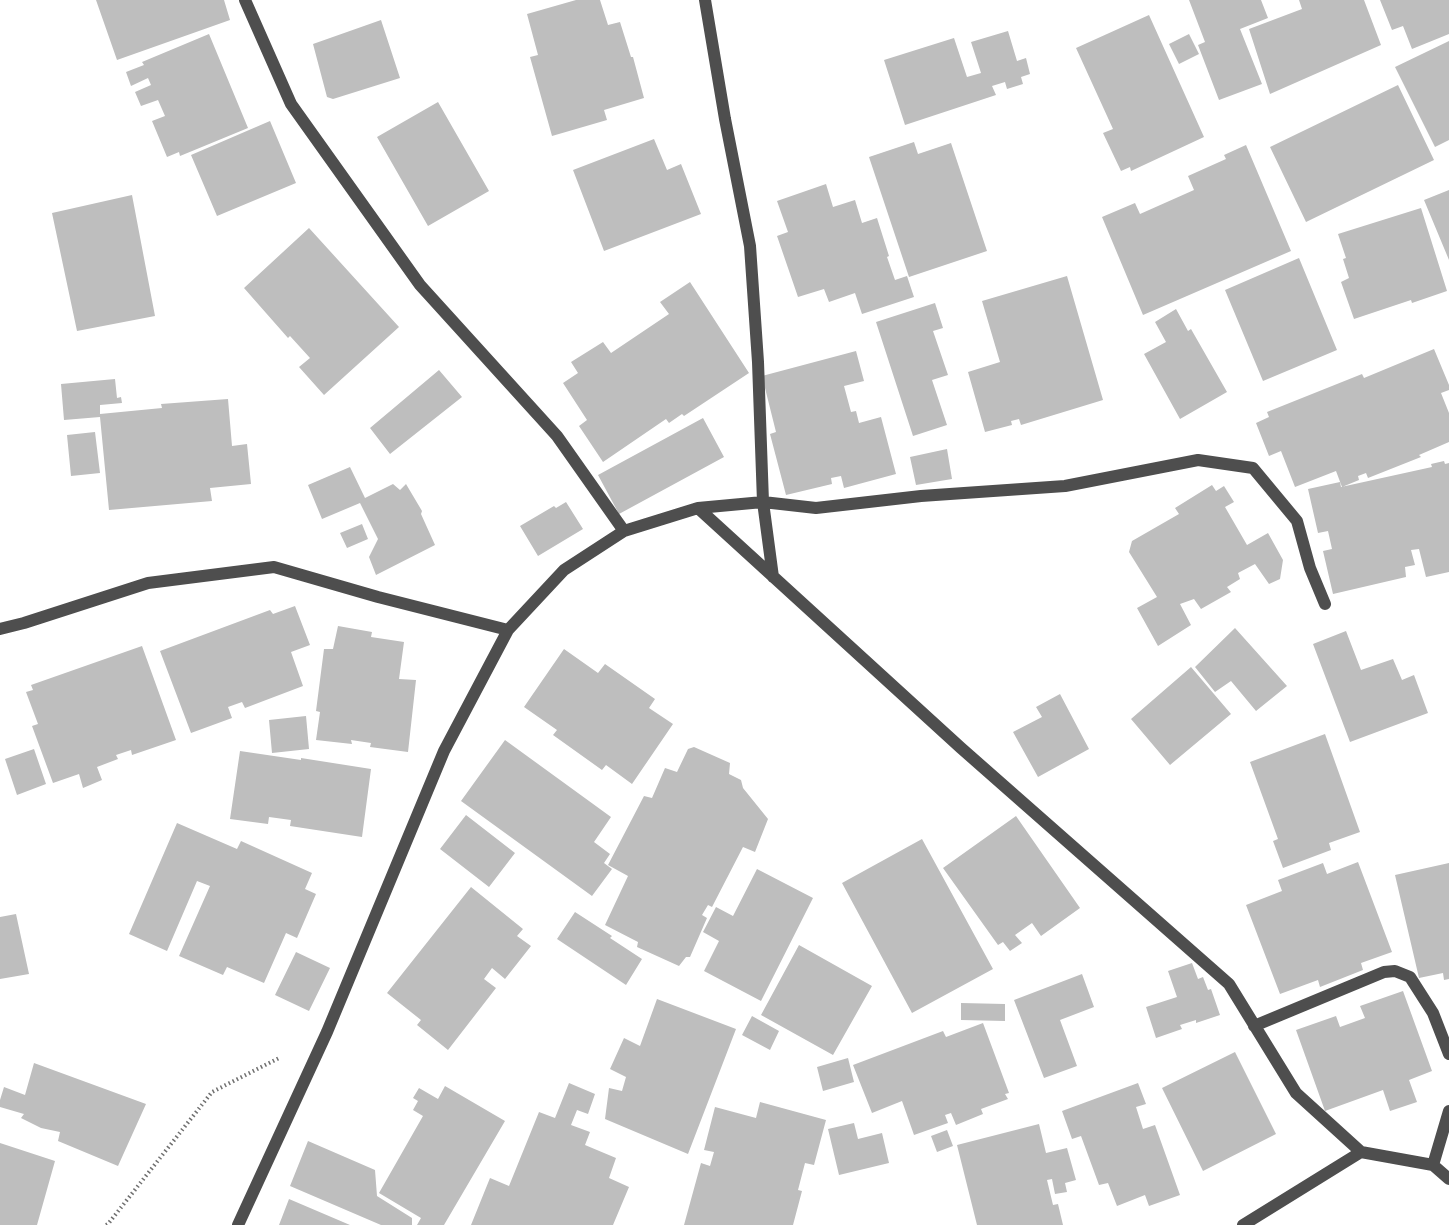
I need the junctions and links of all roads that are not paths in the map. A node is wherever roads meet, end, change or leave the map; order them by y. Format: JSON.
{"nodes":[{"id":1,"x":245,"y":0,"type":"edge"},
{"id":2,"x":705,"y":0,"type":"edge"},
{"id":3,"x":763,"y":502,"type":"junction"},
{"id":4,"x":698,"y":508,"type":"junction"},
{"id":5,"x":624,"y":531,"type":"junction"},
{"id":6,"x":773,"y":577,"type":"junction"},
{"id":7,"x":1325,"y":604,"type":"dead end"},
{"id":8,"x":0,"y":629,"type":"edge"},
{"id":9,"x":508,"y":630,"type":"junction"},
{"id":10,"x":1254,"y":1026,"type":"junction"},
{"id":11,"x":1449,"y":1054,"type":"edge"},
{"id":12,"x":1449,"y":1111,"type":"edge"},
{"id":13,"x":1361,"y":1152,"type":"junction"},
{"id":14,"x":1432,"y":1165,"type":"junction"},
{"id":15,"x":1449,"y":1179,"type":"edge"},
{"id":16,"x":238,"y":1225,"type":"edge"},
{"id":17,"x":1243,"y":1225,"type":"edge"}],
"edges":[{"from":1,"to":5,"type":"street"},
{"from":2,"to":3,"type":"street"},
{"from":3,"to":4,"type":"street"},
{"from":3,"to":6,"type":"street"},
{"from":3,"to":7,"type":"street"},
{"from":4,"to":5,"type":"street"},
{"from":4,"to":6,"type":"street"},
{"from":5,"to":9,"type":"street"},
{"from":6,"to":10,"type":"street"},
{"from":8,"to":9,"type":"street"},
{"from":9,"to":16,"type":"street"},
{"from":10,"to":11,"type":"street"},
{"from":10,"to":13,"type":"street"},
{"from":12,"to":14,"type":"street"},
{"from":13,"to":14,"type":"street"},
{"from":13,"to":17,"type":"street"},
{"from":14,"to":15,"type":"street"}]}
